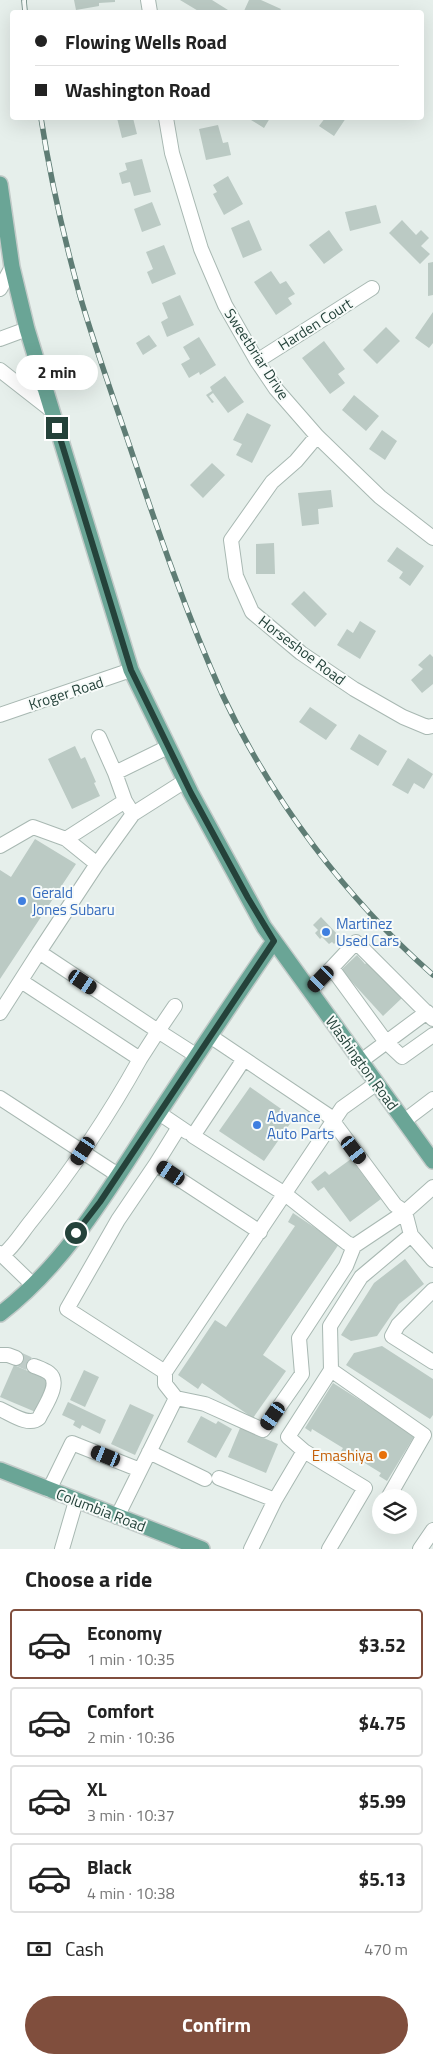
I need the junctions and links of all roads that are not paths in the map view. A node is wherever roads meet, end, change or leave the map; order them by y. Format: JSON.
{"nodes":[{"id":1,"x":166,"y":120,"type":"edge"},
{"id":2,"x":0,"y":186,"type":"edge"},
{"id":3,"x":12,"y":267,"type":"junction"},
{"id":4,"x":372,"y":288,"type":"dead end"},
{"id":5,"x":0,"y":289,"type":"edge"},
{"id":6,"x":27,"y":329,"type":"junction"},
{"id":7,"x":0,"y":339,"type":"edge"},
{"id":8,"x":258,"y":361,"type":"junction"},
{"id":9,"x":0,"y":370,"type":"edge"},
{"id":10,"x":51,"y":410,"type":"junction"},
{"id":11,"x":317,"y":436,"type":"junction"},
{"id":12,"x":433,"y":538,"type":"edge"},
{"id":13,"x":131,"y":670,"type":"junction"},
{"id":14,"x":0,"y":715,"type":"edge"},
{"id":15,"x":433,"y":726,"type":"edge"},
{"id":16,"x":99,"y":737,"type":"dead end"},
{"id":17,"x":168,"y":747,"type":"junction"},
{"id":18,"x":115,"y":773,"type":"junction"},
{"id":19,"x":185,"y":781,"type":"junction"},
{"id":20,"x":125,"y":801,"type":"junction"},
{"id":21,"x":133,"y":814,"type":"junction"},
{"id":22,"x":66,"y":839,"type":"junction"},
{"id":23,"x":0,"y":846,"type":"edge"},
{"id":24,"x":97,"y":864,"type":"junction"},
{"id":25,"x":274,"y":941,"type":"junction"},
{"id":26,"x":39,"y":952,"type":"junction"},
{"id":27,"x":332,"y":968,"type":"junction"},
{"id":28,"x":20,"y":981,"type":"junction"},
{"id":29,"x":310,"y":991,"type":"junction"},
{"id":30,"x":175,"y":1006,"type":"dead end"},
{"id":31,"x":0,"y":1012,"type":"edge"},
{"id":32,"x":430,"y":1016,"type":"edge"},
{"id":33,"x":158,"y":1031,"type":"junction"},
{"id":34,"x":433,"y":1035,"type":"edge"},
{"id":35,"x":210,"y":1036,"type":"junction"},
{"id":36,"x":386,"y":1042,"type":"junction"},
{"id":37,"x":197,"y":1056,"type":"junction"},
{"id":38,"x":140,"y":1059,"type":"junction"},
{"id":39,"x":244,"y":1059,"type":"junction"},
{"id":40,"x":361,"y":1061,"type":"junction"},
{"id":41,"x":376,"y":1083,"type":"junction"},
{"id":42,"x":0,"y":1098,"type":"edge"},
{"id":43,"x":433,"y":1099,"type":"edge"},
{"id":44,"x":159,"y":1113,"type":"junction"},
{"id":45,"x":404,"y":1121,"type":"junction"},
{"id":46,"x":333,"y":1123,"type":"junction"},
{"id":47,"x":179,"y":1127,"type":"junction"},
{"id":48,"x":193,"y":1136,"type":"junction"},
{"id":49,"x":83,"y":1151,"type":"junction"},
{"id":50,"x":433,"y":1161,"type":"edge"},
{"id":51,"x":156,"y":1164,"type":"junction"},
{"id":52,"x":118,"y":1175,"type":"junction"},
{"id":53,"x":433,"y":1187,"type":"edge"},
{"id":54,"x":285,"y":1194,"type":"junction"},
{"id":55,"x":405,"y":1212,"type":"junction"},
{"id":56,"x":260,"y":1232,"type":"junction"},
{"id":57,"x":411,"y":1235,"type":"junction"},
{"id":58,"x":354,"y":1246,"type":"junction"},
{"id":59,"x":1,"y":1254,"type":"edge"},
{"id":60,"x":433,"y":1260,"type":"edge"},
{"id":61,"x":32,"y":1284,"type":"junction"},
{"id":62,"x":433,"y":1290,"type":"edge"},
{"id":63,"x":0,"y":1314,"type":"edge"},
{"id":64,"x":0,"y":1355,"type":"edge"},
{"id":65,"x":16,"y":1358,"type":"tunnel mouth"},
{"id":66,"x":433,"y":1362,"type":"edge"},
{"id":67,"x":34,"y":1366,"type":"tunnel mouth"},
{"id":68,"x":331,"y":1370,"type":"junction"},
{"id":69,"x":165,"y":1372,"type":"junction"},
{"id":70,"x":176,"y":1398,"type":"junction"},
{"id":71,"x":0,"y":1409,"type":"edge"},
{"id":72,"x":429,"y":1431,"type":"edge"},
{"id":73,"x":304,"y":1451,"type":"junction"},
{"id":74,"x":149,"y":1452,"type":"junction"},
{"id":75,"x":0,"y":1470,"type":"edge"},
{"id":76,"x":140,"y":1470,"type":"junction"},
{"id":77,"x":219,"y":1478,"type":"dead end"},
{"id":78,"x":205,"y":1479,"type":"dead end"},
{"id":79,"x":364,"y":1488,"type":"junction"},
{"id":80,"x":394,"y":1489,"type":"edge"},
{"id":81,"x":49,"y":1490,"type":"junction"},
{"id":82,"x":372,"y":1493,"type":"edge"},
{"id":83,"x":275,"y":1500,"type":"junction"},
{"id":84,"x":76,"y":1501,"type":"junction"},
{"id":85,"x":116,"y":1516,"type":"junction"},
{"id":86,"x":433,"y":1530,"type":"edge"},
{"id":87,"x":62,"y":1549,"type":"edge"},
{"id":88,"x":202,"y":1549,"type":"edge"},
{"id":89,"x":251,"y":1549,"type":"edge"},
{"id":90,"x":329,"y":1549,"type":"edge"},
{"id":91,"x":420,"y":1549,"type":"edge"}],
"edges":[{"from":1,"to":8,"type":"street","name":"Sweetbriar Drive"},
{"from":2,"to":3,"type":"main road","name":"Washington Road"},
{"from":3,"to":5,"type":"street"},
{"from":3,"to":6,"type":"main road","name":"Washington Road"},
{"from":4,"to":8,"type":"street","name":"Harden Court"},
{"from":6,"to":7,"type":"street"},
{"from":6,"to":10,"type":"main road","name":"Washington Road"},
{"from":8,"to":11,"type":"street","name":"Sweetbriar Drive"},
{"from":9,"to":10,"type":"street"},
{"from":10,"to":13,"type":"main road","name":"Washington Road"},
{"from":11,"to":12,"type":"street","name":"Sweetbriar Drive"},
{"from":11,"to":15,"type":"street","name":"Horseshoe Road"},
{"from":13,"to":14,"type":"street","name":"Kroger Road"},
{"from":13,"to":17,"type":"main road","name":"Washington Road"},
{"from":16,"to":18,"type":"street"},
{"from":17,"to":18,"type":"street"},
{"from":17,"to":19,"type":"main road","name":"Washington Road"},
{"from":18,"to":20,"type":"street"},
{"from":19,"to":21,"type":"street"},
{"from":19,"to":25,"type":"main road","name":"Washington Road"},
{"from":20,"to":21,"type":"street"},
{"from":20,"to":22,"type":"street"},
{"from":21,"to":24,"type":"street"},
{"from":22,"to":23,"type":"street"},
{"from":22,"to":24,"type":"street"},
{"from":24,"to":26,"type":"street"},
{"from":25,"to":29,"type":"main road","name":"Washington Road"},
{"from":25,"to":35,"type":"main road"},
{"from":26,"to":28,"type":"street"},
{"from":26,"to":33,"type":"street"},
{"from":27,"to":29,"type":"street"},
{"from":27,"to":32,"type":"street"},
{"from":27,"to":36,"type":"street"},
{"from":28,"to":31,"type":"street"},
{"from":28,"to":38,"type":"street"},
{"from":29,"to":40,"type":"main road","name":"Washington Road"},
{"from":30,"to":33,"type":"street"},
{"from":32,"to":36,"type":"street"},
{"from":33,"to":37,"type":"street"},
{"from":33,"to":38,"type":"street"},
{"from":34,"to":36,"type":"street"},
{"from":35,"to":37,"type":"main road"},
{"from":35,"to":39,"type":"street"},
{"from":36,"to":40,"type":"street"},
{"from":37,"to":44,"type":"main road"},
{"from":38,"to":49,"type":"street"},
{"from":39,"to":46,"type":"street"},
{"from":39,"to":48,"type":"street"},
{"from":40,"to":41,"type":"main road","name":"Washington Road"},
{"from":41,"to":45,"type":"main road","name":"Washington Road"},
{"from":41,"to":46,"type":"street"},
{"from":42,"to":49,"type":"street"},
{"from":43,"to":45,"type":"street"},
{"from":44,"to":47,"type":"street"},
{"from":44,"to":52,"type":"main road"},
{"from":45,"to":50,"type":"main road","name":"Washington Road"},
{"from":46,"to":54,"type":"street"},
{"from":46,"to":55,"type":"street"},
{"from":47,"to":48,"type":"street"},
{"from":47,"to":51,"type":"street"},
{"from":48,"to":54,"type":"street"},
{"from":49,"to":52,"type":"street"},
{"from":49,"to":59,"type":"street"},
{"from":51,"to":56,"type":"street"},
{"from":51,"to":69,"type":"street"},
{"from":52,"to":61,"type":"main road"},
{"from":53,"to":55,"type":"street"},
{"from":54,"to":56,"type":"street"},
{"from":54,"to":58,"type":"street"},
{"from":55,"to":57,"type":"street"},
{"from":55,"to":58,"type":"street"},
{"from":56,"to":69,"type":"street"},
{"from":57,"to":60,"type":"street"},
{"from":57,"to":68,"type":"street"},
{"from":58,"to":70,"type":"street"},
{"from":59,"to":61,"type":"street"},
{"from":61,"to":63,"type":"main road"},
{"from":62,"to":66,"type":"street"},
{"from":64,"to":65,"type":"street"},
{"from":67,"to":71,"type":"street"},
{"from":68,"to":72,"type":"street"},
{"from":68,"to":73,"type":"street"},
{"from":69,"to":70,"type":"street"},
{"from":70,"to":74,"type":"street"},
{"from":72,"to":80,"type":"street"},
{"from":73,"to":79,"type":"street"},
{"from":73,"to":83,"type":"street"},
{"from":74,"to":76,"type":"street"},
{"from":74,"to":78,"type":"street"},
{"from":75,"to":81,"type":"main road","name":"Columbia Road"},
{"from":76,"to":81,"type":"street"},
{"from":76,"to":85,"type":"street"},
{"from":77,"to":83,"type":"street"},
{"from":79,"to":82,"type":"street"},
{"from":79,"to":90,"type":"street"},
{"from":81,"to":84,"type":"main road","name":"Columbia Road"},
{"from":83,"to":89,"type":"street"},
{"from":84,"to":85,"type":"main road","name":"Columbia Road"},
{"from":84,"to":87,"type":"street"},
{"from":85,"to":88,"type":"main road","name":"Columbia Road"},
{"from":86,"to":91,"type":"street"}]}
